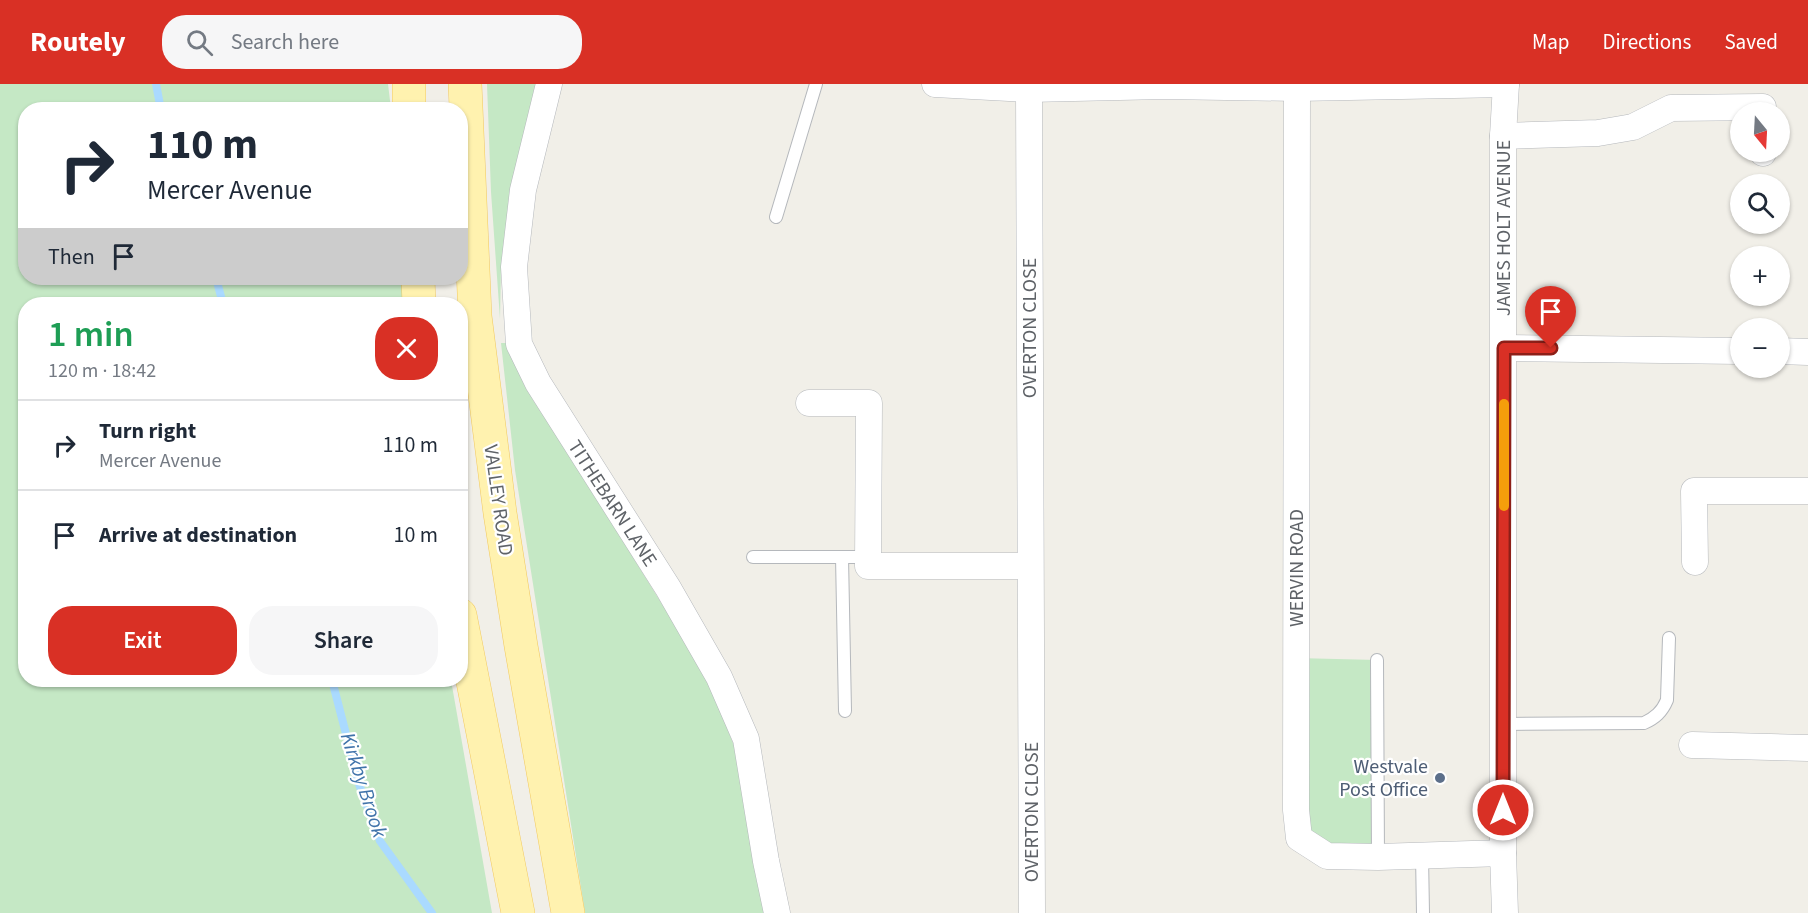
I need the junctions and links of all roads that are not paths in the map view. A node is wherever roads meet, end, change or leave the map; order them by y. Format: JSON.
{"nodes":[{"id":1,"x":409,"y":84,"type":"edge"},
{"id":2,"x":465,"y":84,"type":"edge"},
{"id":3,"x":549,"y":84,"type":"edge"},
{"id":4,"x":816,"y":84,"type":"edge"},
{"id":5,"x":935,"y":84,"type":"edge"},
{"id":6,"x":1506,"y":84,"type":"edge"},
{"id":7,"x":1164,"y":85,"type":"edge"},
{"id":8,"x":1297,"y":88,"type":"junction"},
{"id":9,"x":1029,"y":89,"type":"junction"},
{"id":10,"x":409,"y":102,"type":"edge"},
{"id":11,"x":466,"y":102,"type":"edge"},
{"id":12,"x":1730,"y":107,"type":"edge"},
{"id":13,"x":1503,"y":136,"type":"junction"},
{"id":14,"x":468,"y":147,"type":"edge"},
{"id":15,"x":776,"y":217,"type":"dead end"},
{"id":16,"x":1504,"y":348,"type":"junction"},
{"id":17,"x":1730,"y":351,"type":"edge"},
{"id":18,"x":1790,"y":351,"type":"edge"},
{"id":19,"x":1808,"y":352,"type":"edge"},
{"id":20,"x":809,"y":403,"type":"dead end"},
{"id":21,"x":1808,"y":491,"type":"edge"},
{"id":22,"x":753,"y":557,"type":"dead end"},
{"id":23,"x":842,"y":557,"type":"junction"},
{"id":24,"x":868,"y":557,"type":"junction"},
{"id":25,"x":1695,"y":562,"type":"dead end"},
{"id":26,"x":1030,"y":566,"type":"junction"},
{"id":27,"x":1669,"y":638,"type":"dead end"},
{"id":28,"x":468,"y":656,"type":"edge"},
{"id":29,"x":1377,"y":660,"type":"dead end"},
{"id":30,"x":845,"y":711,"type":"dead end"},
{"id":31,"x":1503,"y":724,"type":"junction"},
{"id":32,"x":1692,"y":745,"type":"dead end"},
{"id":33,"x":1808,"y":748,"type":"edge"},
{"id":34,"x":1503,"y":853,"type":"junction"},
{"id":35,"x":1422,"y":855,"type":"junction"},
{"id":36,"x":1378,"y":857,"type":"junction"},
{"id":37,"x":518,"y":913,"type":"edge"},
{"id":38,"x":568,"y":913,"type":"edge"},
{"id":39,"x":777,"y":913,"type":"edge"},
{"id":40,"x":1032,"y":913,"type":"edge"},
{"id":41,"x":1423,"y":913,"type":"edge"},
{"id":42,"x":1505,"y":913,"type":"edge"}],
"edges":[{"from":1,"to":10,"type":"main road"},
{"from":2,"to":11,"type":"main road","name":"VALLEY ROAD"},
{"from":3,"to":39,"type":"street","name":"TITHEBARN LANE"},
{"from":4,"to":15,"type":"lane"},
{"from":5,"to":9,"type":"street"},
{"from":6,"to":8,"type":"street"},
{"from":6,"to":13,"type":"street","name":"JAMES HOLT AVENUE"},
{"from":7,"to":8,"type":"street"},
{"from":7,"to":9,"type":"street"},
{"from":8,"to":36,"type":"street","name":"WERVIN ROAD"},
{"from":9,"to":26,"type":"street","name":"OVERTON CLOSE"},
{"from":12,"to":13,"type":"street"},
{"from":13,"to":16,"type":"street","name":"JAMES HOLT AVENUE"},
{"from":14,"to":38,"type":"main road","name":"VALLEY ROAD"},
{"from":16,"to":17,"type":"street"},
{"from":16,"to":31,"type":"street","name":"JAMES HOLT AVENUE"},
{"from":18,"to":19,"type":"street"},
{"from":20,"to":24,"type":"street"},
{"from":21,"to":25,"type":"street"},
{"from":22,"to":23,"type":"lane"},
{"from":23,"to":24,"type":"lane"},
{"from":23,"to":30,"type":"lane"},
{"from":24,"to":26,"type":"street"},
{"from":26,"to":40,"type":"street","name":"OVERTON CLOSE"},
{"from":27,"to":31,"type":"lane"},
{"from":28,"to":37,"type":"main road"},
{"from":29,"to":36,"type":"lane"},
{"from":31,"to":34,"type":"street","name":"JAMES HOLT AVENUE"},
{"from":32,"to":33,"type":"street"},
{"from":34,"to":35,"type":"street","name":"WERVIN ROAD"},
{"from":34,"to":42,"type":"street","name":"JAMES HOLT AVENUE"},
{"from":35,"to":36,"type":"street","name":"WERVIN ROAD"},
{"from":35,"to":41,"type":"lane"}]}
